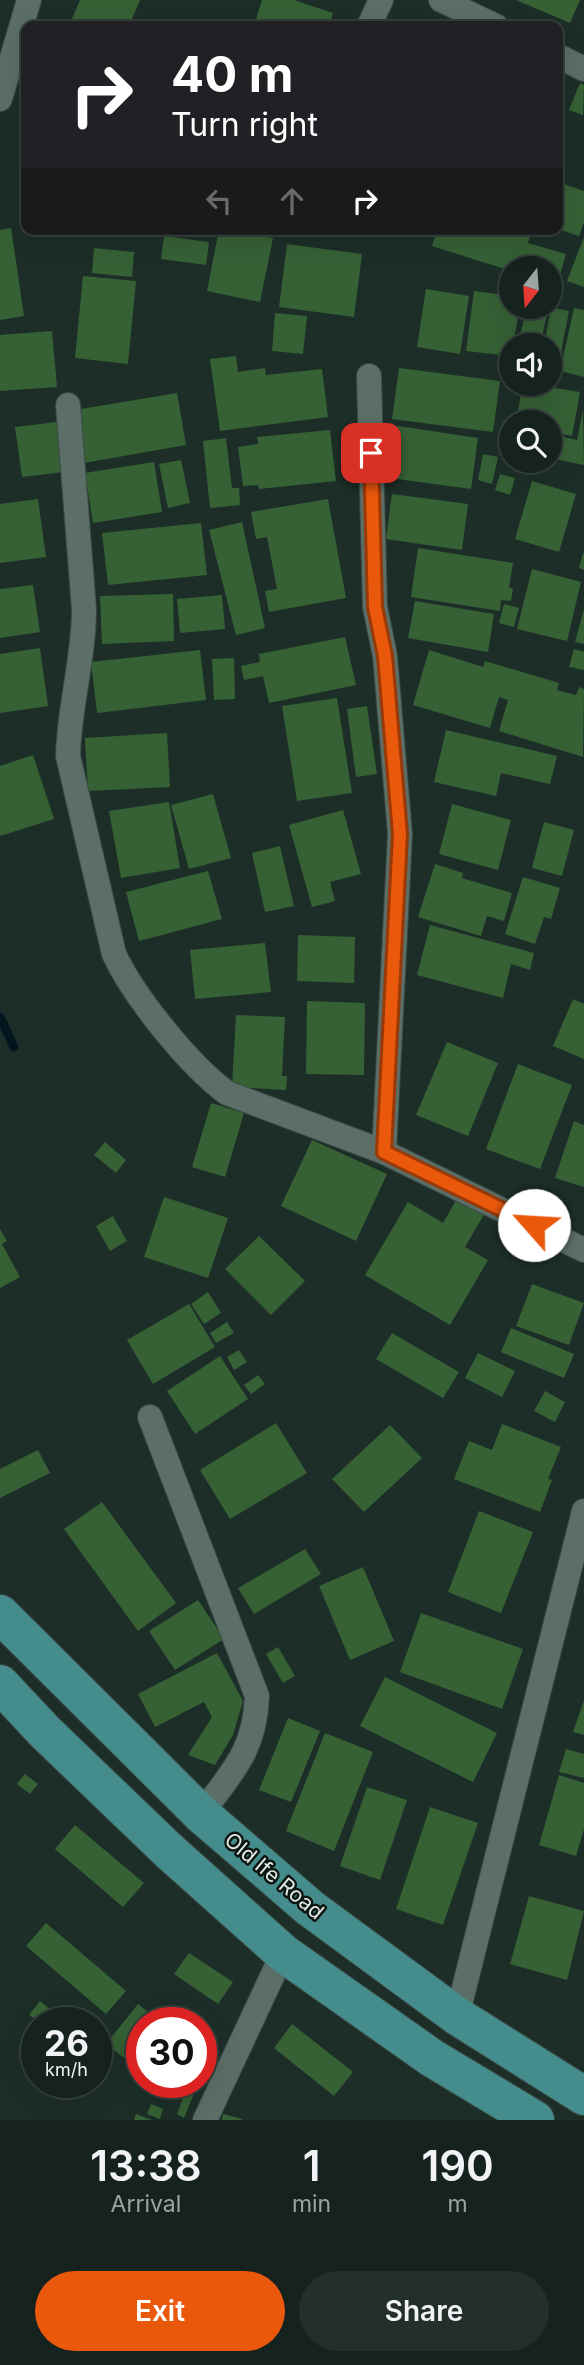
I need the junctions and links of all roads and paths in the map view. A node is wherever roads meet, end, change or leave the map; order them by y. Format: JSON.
{"nodes":[{"id":1,"x":29,"y":0,"type":"edge"},
{"id":2,"x":381,"y":0,"type":"edge"},
{"id":3,"x":441,"y":0,"type":"edge"},
{"id":4,"x":23,"y":21,"type":"edge"},
{"id":5,"x":371,"y":21,"type":"edge"},
{"id":6,"x":485,"y":21,"type":"edge"},
{"id":7,"x":21,"y":27,"type":"edge"},
{"id":8,"x":563,"y":58,"type":"edge"},
{"id":9,"x":584,"y":69,"type":"edge"},
{"id":10,"x":0,"y":99,"type":"edge"},
{"id":11,"x":369,"y":376,"type":"dead end"},
{"id":12,"x":68,"y":405,"type":"dead end"},
{"id":13,"x":384,"y":1152,"type":"junction"},
{"id":14,"x":584,"y":1250,"type":"edge"},
{"id":15,"x":150,"y":1418,"type":"dead end"},
{"id":16,"x":584,"y":1511,"type":"edge"},
{"id":17,"x":0,"y":1614,"type":"edge"},
{"id":18,"x":0,"y":1684,"type":"edge"},
{"id":19,"x":201,"y":1814,"type":"junction"},
{"id":20,"x":283,"y":1953,"type":"junction"},
{"id":21,"x":457,"y":2016,"type":"junction"},
{"id":22,"x":584,"y":2096,"type":"edge"},
{"id":23,"x":205,"y":2120,"type":"edge"},
{"id":24,"x":535,"y":2120,"type":"edge"}],
"edges":[{"from":1,"to":4,"type":"street"},
{"from":2,"to":5,"type":"street"},
{"from":3,"to":6,"type":"street"},
{"from":7,"to":10,"type":"street"},
{"from":8,"to":9,"type":"street"},
{"from":11,"to":13,"type":"street"},
{"from":12,"to":13,"type":"street"},
{"from":13,"to":14,"type":"street"},
{"from":15,"to":19,"type":"street"},
{"from":16,"to":21,"type":"street"},
{"from":17,"to":19,"type":"main road","name":"Old Ife Road"},
{"from":18,"to":20,"type":"main road"},
{"from":19,"to":21,"type":"main road","name":"Old Ife Road"},
{"from":20,"to":23,"type":"street"},
{"from":20,"to":24,"type":"main road"},
{"from":21,"to":22,"type":"main road","name":"Old Ife Road"}]}
